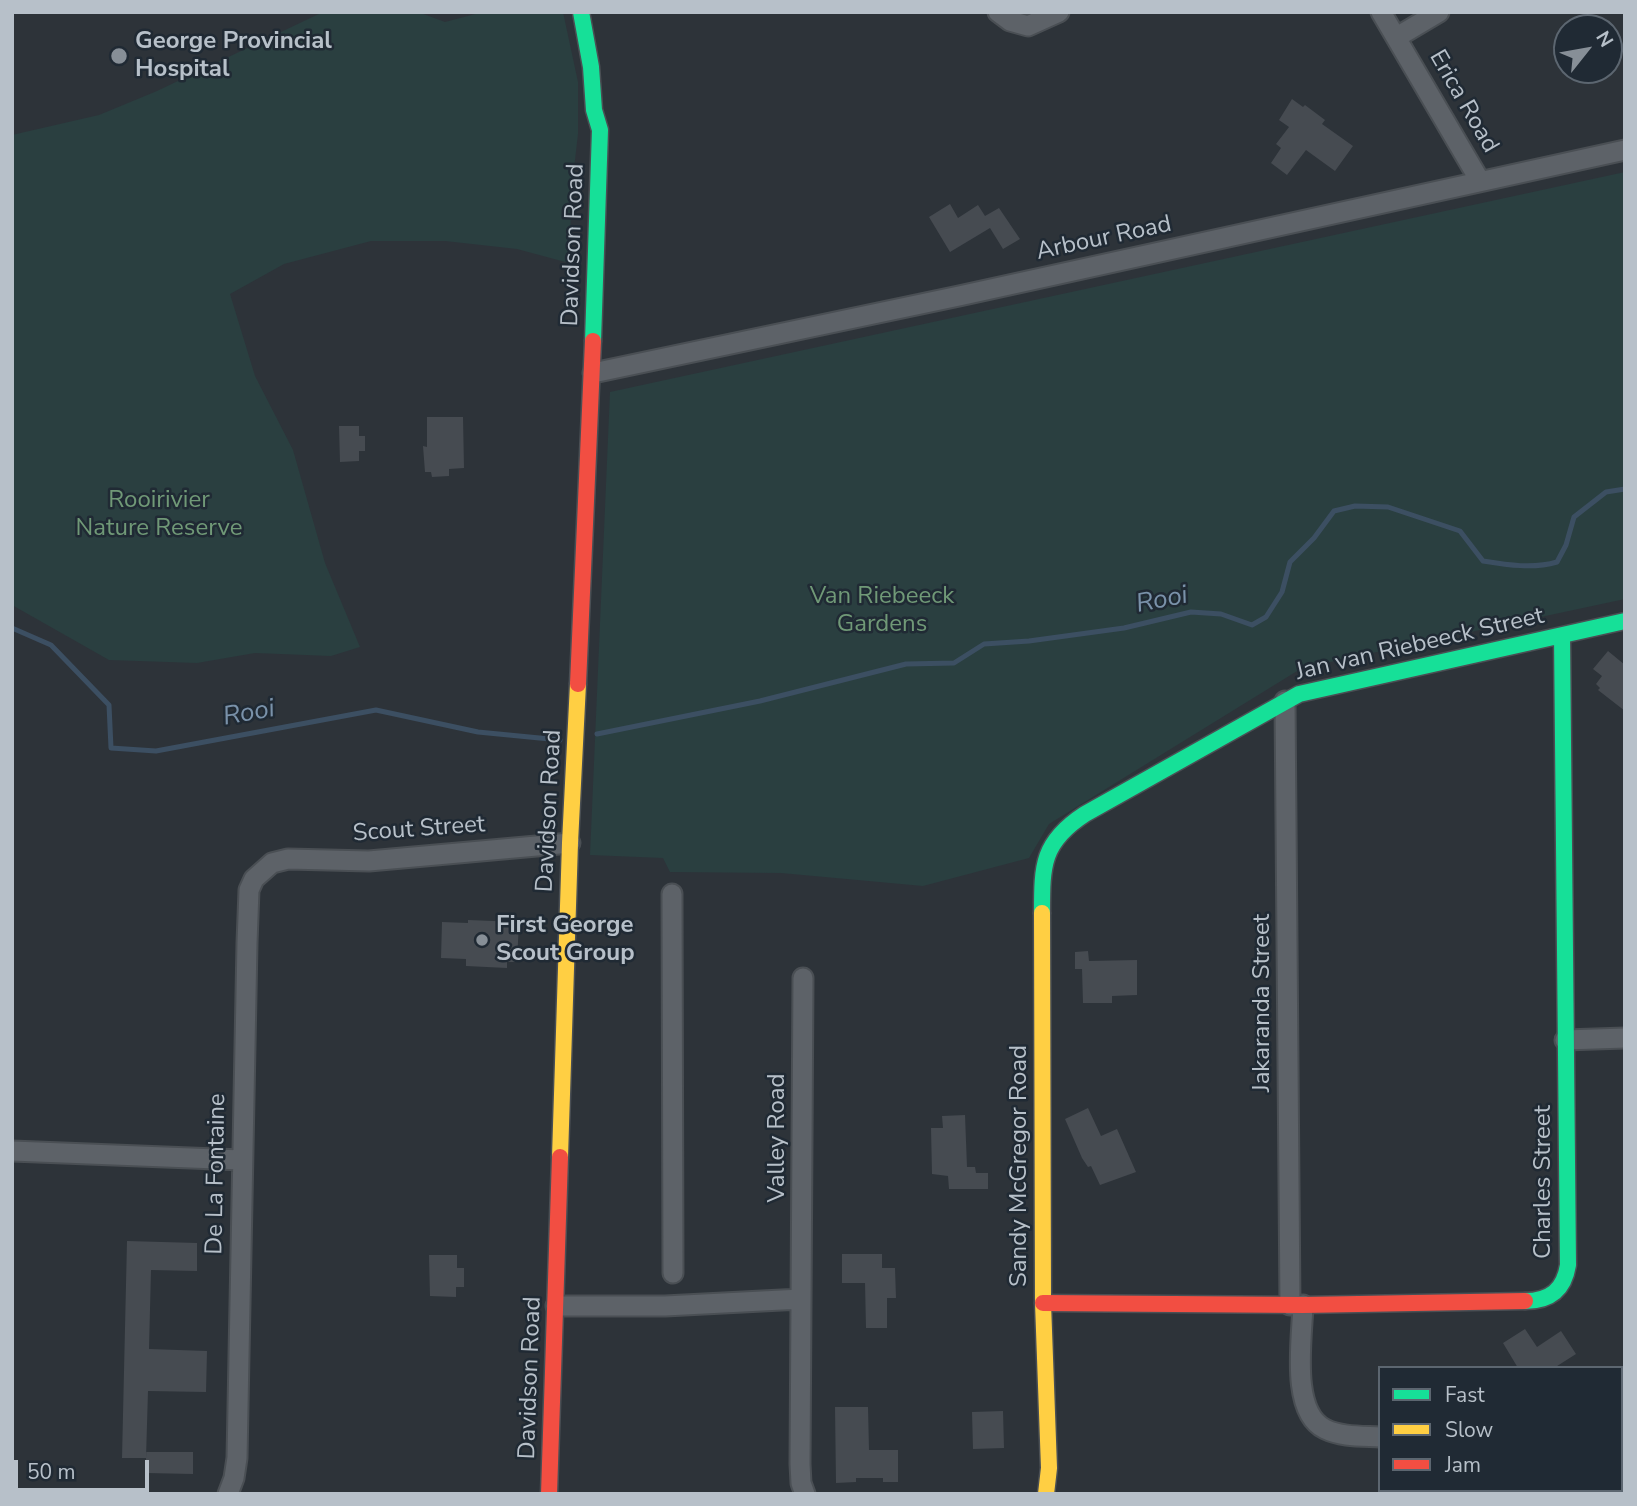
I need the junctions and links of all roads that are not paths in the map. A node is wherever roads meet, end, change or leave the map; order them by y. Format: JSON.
{"nodes":[{"id":1,"x":581,"y":12,"type":"edge"},
{"id":2,"x":998,"y":12,"type":"edge"},
{"id":3,"x":1059,"y":12,"type":"edge"},
{"id":4,"x":1381,"y":12,"type":"edge"},
{"id":5,"x":1439,"y":12,"type":"edge"},
{"id":6,"x":1396,"y":37,"type":"junction"},
{"id":7,"x":604,"y":48,"type":"dead end"},
{"id":8,"x":600,"y":130,"type":"junction"},
{"id":9,"x":1625,"y":150,"type":"edge"},
{"id":10,"x":1480,"y":181,"type":"junction"},
{"id":11,"x":593,"y":373,"type":"junction"},
{"id":12,"x":1625,"y":621,"type":"edge"},
{"id":13,"x":1562,"y":636,"type":"junction"},
{"id":14,"x":1285,"y":701,"type":"junction"},
{"id":15,"x":1053,"y":840,"type":"joint"},
{"id":16,"x":570,"y":843,"type":"junction"},
{"id":17,"x":272,"y":863,"type":"joint"},
{"id":18,"x":672,"y":894,"type":"dead end"},
{"id":19,"x":803,"y":978,"type":"dead end"},
{"id":20,"x":1625,"y":1038,"type":"edge"},
{"id":21,"x":1565,"y":1040,"type":"junction"},
{"id":22,"x":12,"y":1151,"type":"edge"},
{"id":23,"x":242,"y":1160,"type":"junction"},
{"id":24,"x":673,"y":1273,"type":"dead end"},
{"id":25,"x":801,"y":1299,"type":"junction"},
{"id":26,"x":1043,"y":1303,"type":"junction"},
{"id":27,"x":1297,"y":1305,"type":"junction"},
{"id":28,"x":556,"y":1306,"type":"junction"},
{"id":29,"x":1378,"y":1437,"type":"edge"},
{"id":30,"x":228,"y":1494,"type":"edge"},
{"id":31,"x":549,"y":1494,"type":"edge"},
{"id":32,"x":805,"y":1494,"type":"edge"},
{"id":33,"x":1046,"y":1494,"type":"edge"}],
"edges":[{"from":1,"to":8,"type":"main road","name":"Davidson Road"},
{"from":2,"to":3,"type":"street"},
{"from":4,"to":6,"type":"street","name":"Erica Road"},
{"from":5,"to":6,"type":"street"},
{"from":6,"to":10,"type":"street","name":"Erica Road"},
{"from":7,"to":8,"type":"main road","name":"Davidson Road"},
{"from":8,"to":11,"type":"main road","name":"Davidson Road"},
{"from":9,"to":10,"type":"street","name":"Arbour Road"},
{"from":10,"to":11,"type":"street","name":"Arbour Road"},
{"from":11,"to":16,"type":"main road","name":"Davidson Road"},
{"from":12,"to":13,"type":"main road","name":"Jan van Riebeeck Street"},
{"from":13,"to":14,"type":"main road","name":"Jan van Riebeeck Street"},
{"from":13,"to":21,"type":"main road","name":"Charles Street"},
{"from":14,"to":15,"type":"main road","name":"Jan van Riebeeck Street"},
{"from":14,"to":27,"type":"street","name":"Jakaranda Street"},
{"from":15,"to":26,"type":"main road","name":"Sandy McGregor Road"},
{"from":16,"to":17,"type":"street","name":"Scout Street"},
{"from":16,"to":28,"type":"main road","name":"Davidson Road"},
{"from":17,"to":23,"type":"street","name":"De La Fontaine"},
{"from":18,"to":24,"type":"street"},
{"from":19,"to":25,"type":"street","name":"Valley Road"},
{"from":20,"to":21,"type":"street"},
{"from":21,"to":27,"type":"main road","name":"Charles Street"},
{"from":22,"to":23,"type":"street"},
{"from":23,"to":30,"type":"street","name":"De La Fontaine"},
{"from":25,"to":28,"type":"street"},
{"from":25,"to":32,"type":"street","name":"Valley Road"},
{"from":26,"to":27,"type":"main road","name":"Charles Street"},
{"from":26,"to":33,"type":"main road","name":"Sandy McGregor Road"},
{"from":27,"to":29,"type":"street","name":"Jakaranda Street"},
{"from":28,"to":31,"type":"main road","name":"Davidson Road"}]}
